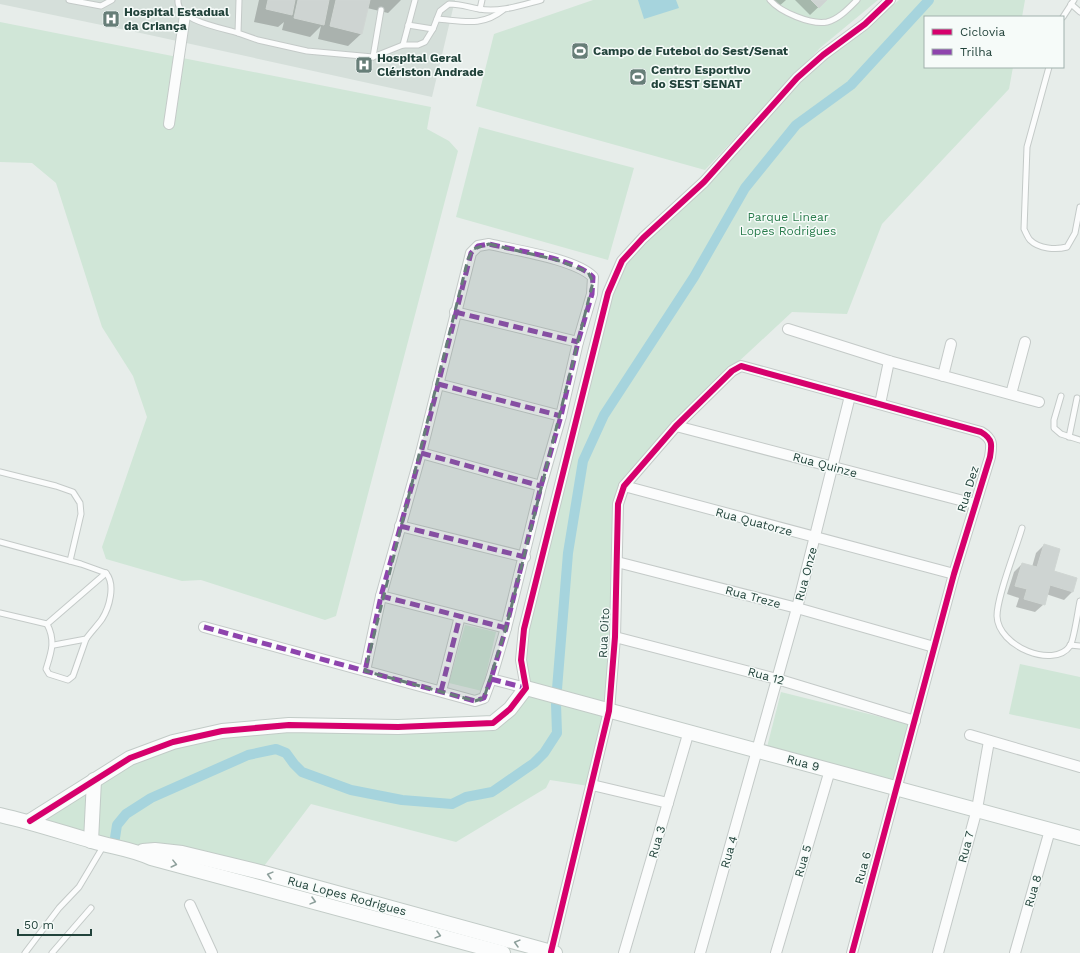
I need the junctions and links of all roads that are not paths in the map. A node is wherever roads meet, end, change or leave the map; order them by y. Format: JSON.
{"nodes":[{"id":1,"x":69,"y":0,"type":"edge"},
{"id":2,"x":112,"y":0,"type":"edge"},
{"id":3,"x":178,"y":0,"type":"edge"},
{"id":4,"x":239,"y":0,"type":"edge"},
{"id":5,"x":415,"y":0,"type":"edge"},
{"id":6,"x":482,"y":0,"type":"edge"},
{"id":7,"x":541,"y":0,"type":"edge"},
{"id":8,"x":770,"y":0,"type":"edge"},
{"id":9,"x":857,"y":0,"type":"edge"},
{"id":10,"x":890,"y":0,"type":"edge"},
{"id":11,"x":1072,"y":2,"type":"edge"},
{"id":12,"x":480,"y":9,"type":"junction"},
{"id":13,"x":503,"y":9,"type":"junction"},
{"id":14,"x":381,"y":10,"type":"dead end"},
{"id":15,"x":1080,"y":12,"type":"edge"},
{"id":16,"x":185,"y":15,"type":"junction"},
{"id":17,"x":1064,"y":16,"type":"edge"},
{"id":18,"x":437,"y":19,"type":"junction"},
{"id":19,"x":408,"y":25,"type":"junction"},
{"id":20,"x":433,"y":29,"type":"junction"},
{"id":21,"x":238,"y":33,"type":"junction"},
{"id":22,"x":403,"y":45,"type":"junction"},
{"id":23,"x":373,"y":57,"type":"junction"},
{"id":24,"x":1049,"y":68,"type":"edge"},
{"id":25,"x":169,"y":124,"type":"dead end"},
{"id":26,"x":1080,"y":207,"type":"edge"},
{"id":27,"x":455,"y":312,"type":"junction"},
{"id":28,"x":788,"y":329,"type":"dead end"},
{"id":29,"x":578,"y":342,"type":"junction"},
{"id":30,"x":1025,"y":342,"type":"dead end"},
{"id":31,"x":951,"y":344,"type":"dead end"},
{"id":32,"x":889,"y":361,"type":"junction"},
{"id":33,"x":750,"y":368,"type":"joint"},
{"id":34,"x":943,"y":376,"type":"junction"},
{"id":35,"x":438,"y":384,"type":"junction"},
{"id":36,"x":1011,"y":394,"type":"junction"},
{"id":37,"x":850,"y":396,"type":"junction"},
{"id":38,"x":1061,"y":396,"type":"dead end"},
{"id":39,"x":1077,"y":398,"type":"dead end"},
{"id":40,"x":1039,"y":402,"type":"dead end"},
{"id":41,"x":880,"y":404,"type":"junction"},
{"id":42,"x":561,"y":416,"type":"junction"},
{"id":43,"x":676,"y":426,"type":"junction"},
{"id":44,"x":1069,"y":437,"type":"junction"},
{"id":45,"x":1080,"y":440,"type":"edge"},
{"id":46,"x":421,"y":453,"type":"junction"},
{"id":47,"x":831,"y":467,"type":"junction"},
{"id":48,"x":0,"y":472,"type":"edge"},
{"id":49,"x":541,"y":486,"type":"junction"},
{"id":50,"x":624,"y":486,"type":"junction"},
{"id":51,"x":975,"y":504,"type":"junction"},
{"id":52,"x":400,"y":526,"type":"junction"},
{"id":53,"x":1022,"y":528,"type":"dead end"},
{"id":54,"x":815,"y":538,"type":"junction"},
{"id":55,"x":0,"y":542,"type":"edge"},
{"id":56,"x":525,"y":557,"type":"junction"},
{"id":57,"x":70,"y":562,"type":"junction"},
{"id":58,"x":617,"y":562,"type":"junction"},
{"id":59,"x":106,"y":574,"type":"junction"},
{"id":60,"x":954,"y":574,"type":"junction"},
{"id":61,"x":381,"y":596,"type":"junction"},
{"id":62,"x":1080,"y":601,"type":"edge"},
{"id":63,"x":797,"y":608,"type":"junction"},
{"id":64,"x":0,"y":613,"type":"edge"},
{"id":65,"x":460,"y":616,"type":"junction"},
{"id":66,"x":47,"y":624,"type":"junction"},
{"id":67,"x":204,"y":627,"type":"dead end"},
{"id":68,"x":506,"y":628,"type":"junction"},
{"id":69,"x":615,"y":637,"type":"junction"},
{"id":70,"x":86,"y":640,"type":"junction"},
{"id":71,"x":54,"y":644,"type":"junction"},
{"id":72,"x":1070,"y":645,"type":"junction"},
{"id":73,"x":1080,"y":646,"type":"edge"},
{"id":74,"x":934,"y":647,"type":"junction"},
{"id":75,"x":365,"y":671,"type":"junction"},
{"id":76,"x":492,"y":679,"type":"junction"},
{"id":77,"x":777,"y":679,"type":"junction"},
{"id":78,"x":526,"y":688,"type":"junction"},
{"id":79,"x":441,"y":691,"type":"junction"},
{"id":80,"x":609,"y":711,"type":"junction"},
{"id":81,"x":915,"y":721,"type":"junction"},
{"id":82,"x":689,"y":732,"type":"junction"},
{"id":83,"x":970,"y":735,"type":"dead end"},
{"id":84,"x":989,"y":741,"type":"junction"},
{"id":85,"x":757,"y":750,"type":"junction"},
{"id":86,"x":1080,"y":767,"type":"edge"},
{"id":87,"x":830,"y":770,"type":"junction"},
{"id":88,"x":94,"y":780,"type":"junction"},
{"id":89,"x":592,"y":785,"type":"junction"},
{"id":90,"x":896,"y":788,"type":"junction"},
{"id":91,"x":668,"y":803,"type":"junction"},
{"id":92,"x":977,"y":809,"type":"junction"},
{"id":93,"x":0,"y":815,"type":"edge"},
{"id":94,"x":30,"y":821,"type":"junction"},
{"id":95,"x":1050,"y":830,"type":"junction"},
{"id":96,"x":1080,"y":838,"type":"edge"},
{"id":97,"x":98,"y":842,"type":"junction"},
{"id":98,"x":190,"y":905,"type":"dead end"},
{"id":99,"x":90,"y":908,"type":"dead end"},
{"id":100,"x":464,"y":935,"type":"junction"},
{"id":101,"x":553,"y":952,"type":"edge"},
{"id":102,"x":25,"y":953,"type":"edge"},
{"id":103,"x":52,"y":953,"type":"edge"},
{"id":104,"x":212,"y":953,"type":"edge"},
{"id":105,"x":503,"y":953,"type":"edge"},
{"id":106,"x":624,"y":953,"type":"edge"},
{"id":107,"x":700,"y":953,"type":"edge"},
{"id":108,"x":776,"y":953,"type":"edge"},
{"id":109,"x":852,"y":953,"type":"edge"},
{"id":110,"x":938,"y":953,"type":"edge"},
{"id":111,"x":1015,"y":953,"type":"edge"}],
"edges":[{"from":1,"to":2,"type":"lane"},
{"from":3,"to":16,"type":"lane"},
{"from":4,"to":21,"type":"lane"},
{"from":5,"to":19,"type":"lane"},
{"from":6,"to":12,"type":"lane"},
{"from":7,"to":13,"type":"lane"},
{"from":8,"to":9,"type":"lane"},
{"from":10,"to":78,"type":"street"},
{"from":11,"to":15,"type":"lane"},
{"from":11,"to":17,"type":"lane"},
{"from":12,"to":13,"type":"lane"},
{"from":12,"to":18,"type":"lane"},
{"from":13,"to":18,"type":"lane"},
{"from":14,"to":23,"type":"lane"},
{"from":16,"to":21,"type":"lane"},
{"from":16,"to":25,"type":"street"},
{"from":18,"to":20,"type":"lane"},
{"from":19,"to":20,"type":"lane"},
{"from":19,"to":22,"type":"lane"},
{"from":20,"to":22,"type":"lane"},
{"from":21,"to":23,"type":"lane"},
{"from":22,"to":23,"type":"lane"},
{"from":24,"to":26,"type":"lane"},
{"from":27,"to":29,"type":"street"},
{"from":27,"to":29,"type":"street"},
{"from":27,"to":35,"type":"street"},
{"from":28,"to":32,"type":"street"},
{"from":29,"to":42,"type":"street"},
{"from":30,"to":36,"type":"street"},
{"from":31,"to":34,"type":"street"},
{"from":32,"to":34,"type":"street"},
{"from":32,"to":41,"type":"street"},
{"from":33,"to":37,"type":"street","name":"Rua Dez"},
{"from":33,"to":43,"type":"street","name":"Rua Oito"},
{"from":34,"to":36,"type":"street"},
{"from":35,"to":42,"type":"street"},
{"from":35,"to":46,"type":"street"},
{"from":36,"to":40,"type":"street"},
{"from":37,"to":41,"type":"street","name":"Rua Dez"},
{"from":37,"to":47,"type":"street","name":"Rua Onze"},
{"from":38,"to":44,"type":"lane"},
{"from":39,"to":44,"type":"lane"},
{"from":41,"to":51,"type":"street","name":"Rua Dez"},
{"from":42,"to":49,"type":"street"},
{"from":43,"to":47,"type":"street","name":"Rua Quinze"},
{"from":43,"to":50,"type":"street","name":"Rua Oito"},
{"from":44,"to":45,"type":"lane"},
{"from":46,"to":49,"type":"street"},
{"from":46,"to":52,"type":"street"},
{"from":47,"to":51,"type":"street","name":"Rua Quinze"},
{"from":47,"to":54,"type":"street","name":"Rua Onze"},
{"from":48,"to":57,"type":"lane"},
{"from":49,"to":56,"type":"street"},
{"from":50,"to":54,"type":"street","name":"Rua Quatorze"},
{"from":50,"to":58,"type":"street","name":"Rua Oito"},
{"from":51,"to":60,"type":"street","name":"Rua Dez"},
{"from":52,"to":56,"type":"street"},
{"from":52,"to":61,"type":"street"},
{"from":53,"to":72,"type":"lane"},
{"from":54,"to":60,"type":"street","name":"Rua Quatorze"},
{"from":54,"to":63,"type":"street","name":"Rua Onze"},
{"from":55,"to":57,"type":"lane"},
{"from":56,"to":68,"type":"street"},
{"from":57,"to":59,"type":"lane"},
{"from":58,"to":63,"type":"street","name":"Rua Treze"},
{"from":58,"to":69,"type":"street","name":"Rua Oito"},
{"from":59,"to":66,"type":"lane"},
{"from":59,"to":70,"type":"lane"},
{"from":60,"to":74,"type":"street","name":"Rua Dez"},
{"from":61,"to":65,"type":"street"},
{"from":61,"to":75,"type":"street"},
{"from":62,"to":72,"type":"lane"},
{"from":63,"to":74,"type":"street","name":"Rua Treze"},
{"from":63,"to":77,"type":"street","name":"Rua Onze"},
{"from":64,"to":66,"type":"lane"},
{"from":65,"to":68,"type":"street"},
{"from":65,"to":79,"type":"street"},
{"from":66,"to":71,"type":"lane"},
{"from":67,"to":75,"type":"street"},
{"from":68,"to":76,"type":"street"},
{"from":69,"to":77,"type":"street","name":"Rua 12"},
{"from":69,"to":80,"type":"street","name":"Rua Oito"},
{"from":70,"to":71,"type":"lane"},
{"from":70,"to":71,"type":"lane"},
{"from":72,"to":73,"type":"lane"},
{"from":74,"to":81,"type":"street","name":"Rua Dez"},
{"from":75,"to":79,"type":"street"},
{"from":76,"to":78,"type":"street"},
{"from":76,"to":79,"type":"street"},
{"from":77,"to":81,"type":"street","name":"Rua 12"},
{"from":77,"to":85,"type":"street","name":"Rua Onze"},
{"from":78,"to":80,"type":"street","name":"Rua 9"},
{"from":78,"to":88,"type":"street"},
{"from":80,"to":82,"type":"street","name":"Rua 9"},
{"from":80,"to":89,"type":"street","name":"Rua Oito"},
{"from":81,"to":90,"type":"street","name":"Rua Dez"},
{"from":82,"to":85,"type":"street","name":"Rua 9"},
{"from":82,"to":91,"type":"street","name":"Rua 3"},
{"from":83,"to":84,"type":"street"},
{"from":84,"to":86,"type":"street"},
{"from":84,"to":92,"type":"street","name":"Rua 7"},
{"from":85,"to":87,"type":"street","name":"Rua 9"},
{"from":85,"to":107,"type":"street","name":"Rua 4"},
{"from":87,"to":90,"type":"street","name":"Rua 9"},
{"from":87,"to":108,"type":"street","name":"Rua 5"},
{"from":88,"to":94,"type":"street"},
{"from":88,"to":97,"type":"street"},
{"from":89,"to":91,"type":"street"},
{"from":89,"to":101,"type":"street","name":"Rua Oito"},
{"from":90,"to":92,"type":"street","name":"Rua 9"},
{"from":90,"to":109,"type":"street","name":"Rua 6"},
{"from":91,"to":106,"type":"street","name":"Rua 3"},
{"from":92,"to":95,"type":"street","name":"Rua 9"},
{"from":92,"to":110,"type":"street","name":"Rua 7"},
{"from":93,"to":94,"type":"street","name":"Rua Lopes Rodrigues"},
{"from":94,"to":97,"type":"street","name":"Rua Lopes Rodrigues"},
{"from":95,"to":96,"type":"street","name":"Rua 9"},
{"from":95,"to":111,"type":"street","name":"Rua 8"},
{"from":97,"to":100,"type":"street","name":"Rua Lopes Rodrigues"},
{"from":97,"to":102,"type":"lane"},
{"from":98,"to":104,"type":"street"},
{"from":99,"to":103,"type":"lane"},
{"from":101,"to":100,"type":"street","name":"Rua Lopes Rodrigues","one_way":true},
{"from":100,"to":105,"type":"street","name":"Rua Lopes Rodrigues"}]}
